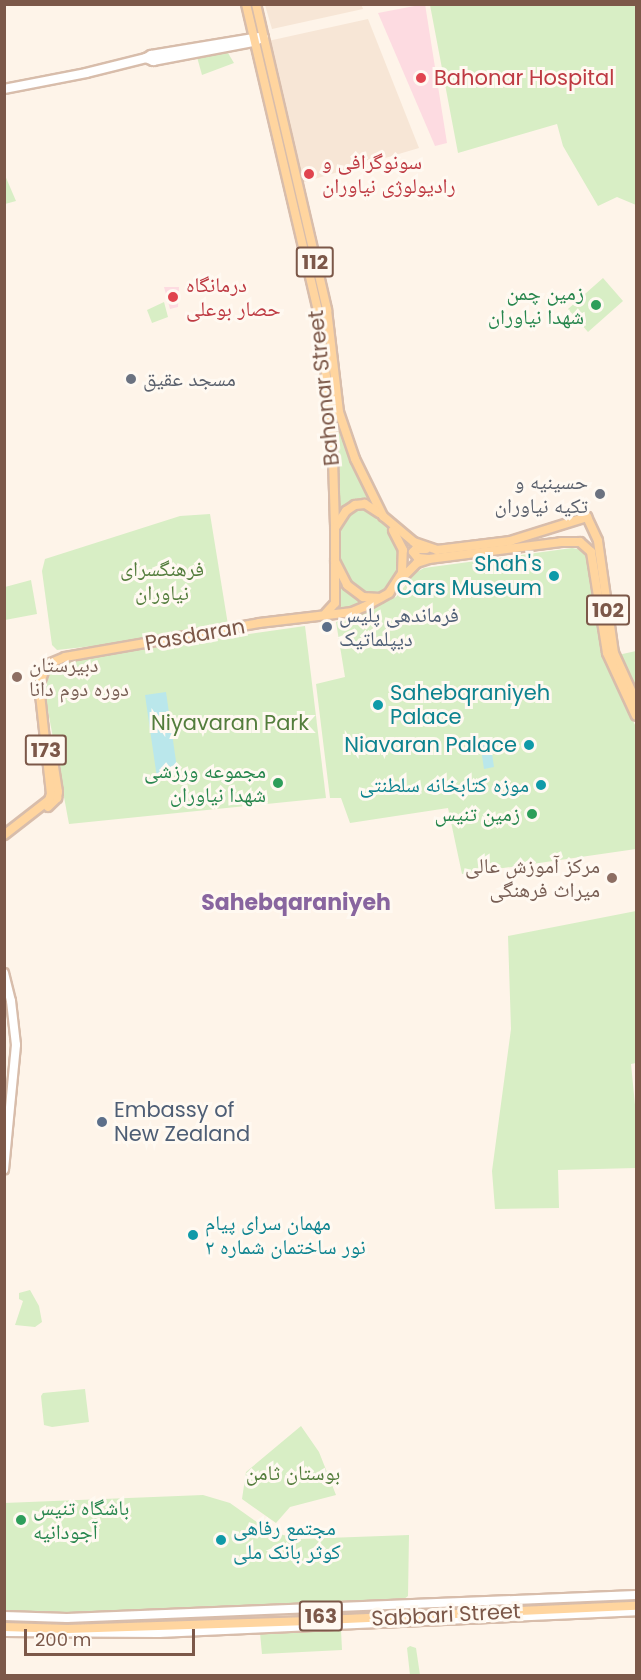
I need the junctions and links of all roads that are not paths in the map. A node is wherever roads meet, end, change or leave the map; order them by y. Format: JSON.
{"nodes":[{"id":1,"x":246,"y":4,"type":"edge"},
{"id":2,"x":256,"y":4,"type":"edge"},
{"id":3,"x":258,"y":38,"type":"junction"},
{"id":4,"x":4,"y":89,"type":"edge"},
{"id":5,"x":383,"y":516,"type":"junction"},
{"id":6,"x":335,"y":528,"type":"junction"},
{"id":7,"x":430,"y":549,"type":"junction"},
{"id":8,"x":429,"y":559,"type":"junction"},
{"id":9,"x":335,"y":561,"type":"junction"},
{"id":10,"x":396,"y":584,"type":"junction"},
{"id":11,"x":380,"y":598,"type":"junction"},
{"id":12,"x":325,"y":614,"type":"junction"},
{"id":13,"x":66,"y":657,"type":"junction"},
{"id":14,"x":636,"y":701,"type":"edge"},
{"id":15,"x":636,"y":716,"type":"edge"},
{"id":16,"x":4,"y":835,"type":"edge"},
{"id":17,"x":4,"y":842,"type":"edge"},
{"id":18,"x":4,"y":973,"type":"edge"},
{"id":19,"x":4,"y":1170,"type":"edge"},
{"id":20,"x":636,"y":1595,"type":"edge"},
{"id":21,"x":636,"y":1601,"type":"edge"},
{"id":22,"x":636,"y":1606,"type":"edge"},
{"id":23,"x":636,"y":1611,"type":"edge"},
{"id":24,"x":4,"y":1616,"type":"edge"},
{"id":25,"x":414,"y":1616,"type":"junction"},
{"id":26,"x":401,"y":1617,"type":"junction"},
{"id":27,"x":4,"y":1622,"type":"edge"},
{"id":28,"x":4,"y":1627,"type":"edge"},
{"id":29,"x":4,"y":1632,"type":"edge"}],
"edges":[{"from":1,"to":3,"type":"main road","name":"Bahonar Street","number":"112"},
{"from":2,"to":3,"type":"main road","name":"Bahonar Street","number":"112"},
{"from":3,"to":4,"type":"main road"},
{"from":3,"to":5,"type":"main road","name":"Bahonar Street","number":"112"},
{"from":3,"to":6,"type":"main road","name":"Bahonar Street","number":"112"},
{"from":5,"to":6,"type":"main road"},
{"from":5,"to":7,"type":"main road","name":"Bahonar Street","number":"112"},
{"from":5,"to":10,"type":"main road"},
{"from":6,"to":9,"type":"main road"},
{"from":7,"to":8,"type":"main road"},
{"from":7,"to":14,"type":"main road","number":"102"},
{"from":8,"to":10,"type":"main road"},
{"from":8,"to":15,"type":"main road","number":"102"},
{"from":9,"to":11,"type":"main road"},
{"from":9,"to":12,"type":"main road"},
{"from":10,"to":11,"type":"main road"},
{"from":11,"to":12,"type":"main road","name":"Pasdaran","number":"173"},
{"from":12,"to":13,"type":"main road","name":"Pasdaran","number":"173"},
{"from":13,"to":16,"type":"main road","name":"Pasdaran","number":"173"},
{"from":13,"to":17,"type":"main road","number":"173"},
{"from":18,"to":19,"type":"main road"},
{"from":20,"to":24,"type":"main road"},
{"from":21,"to":25,"type":"main road","name":"Sabbari Street","number":"163"},
{"from":22,"to":25,"type":"main road","name":"Sabbari Street","number":"163"},
{"from":23,"to":25,"type":"main road"},
{"from":25,"to":26,"type":"main road","name":"Sabbari Street","number":"163"},
{"from":26,"to":27,"type":"main road","name":"Sabbari Street","number":"163"},
{"from":26,"to":28,"type":"main road","name":"Sabbari Street","number":"163"},
{"from":26,"to":29,"type":"main road"}]}
